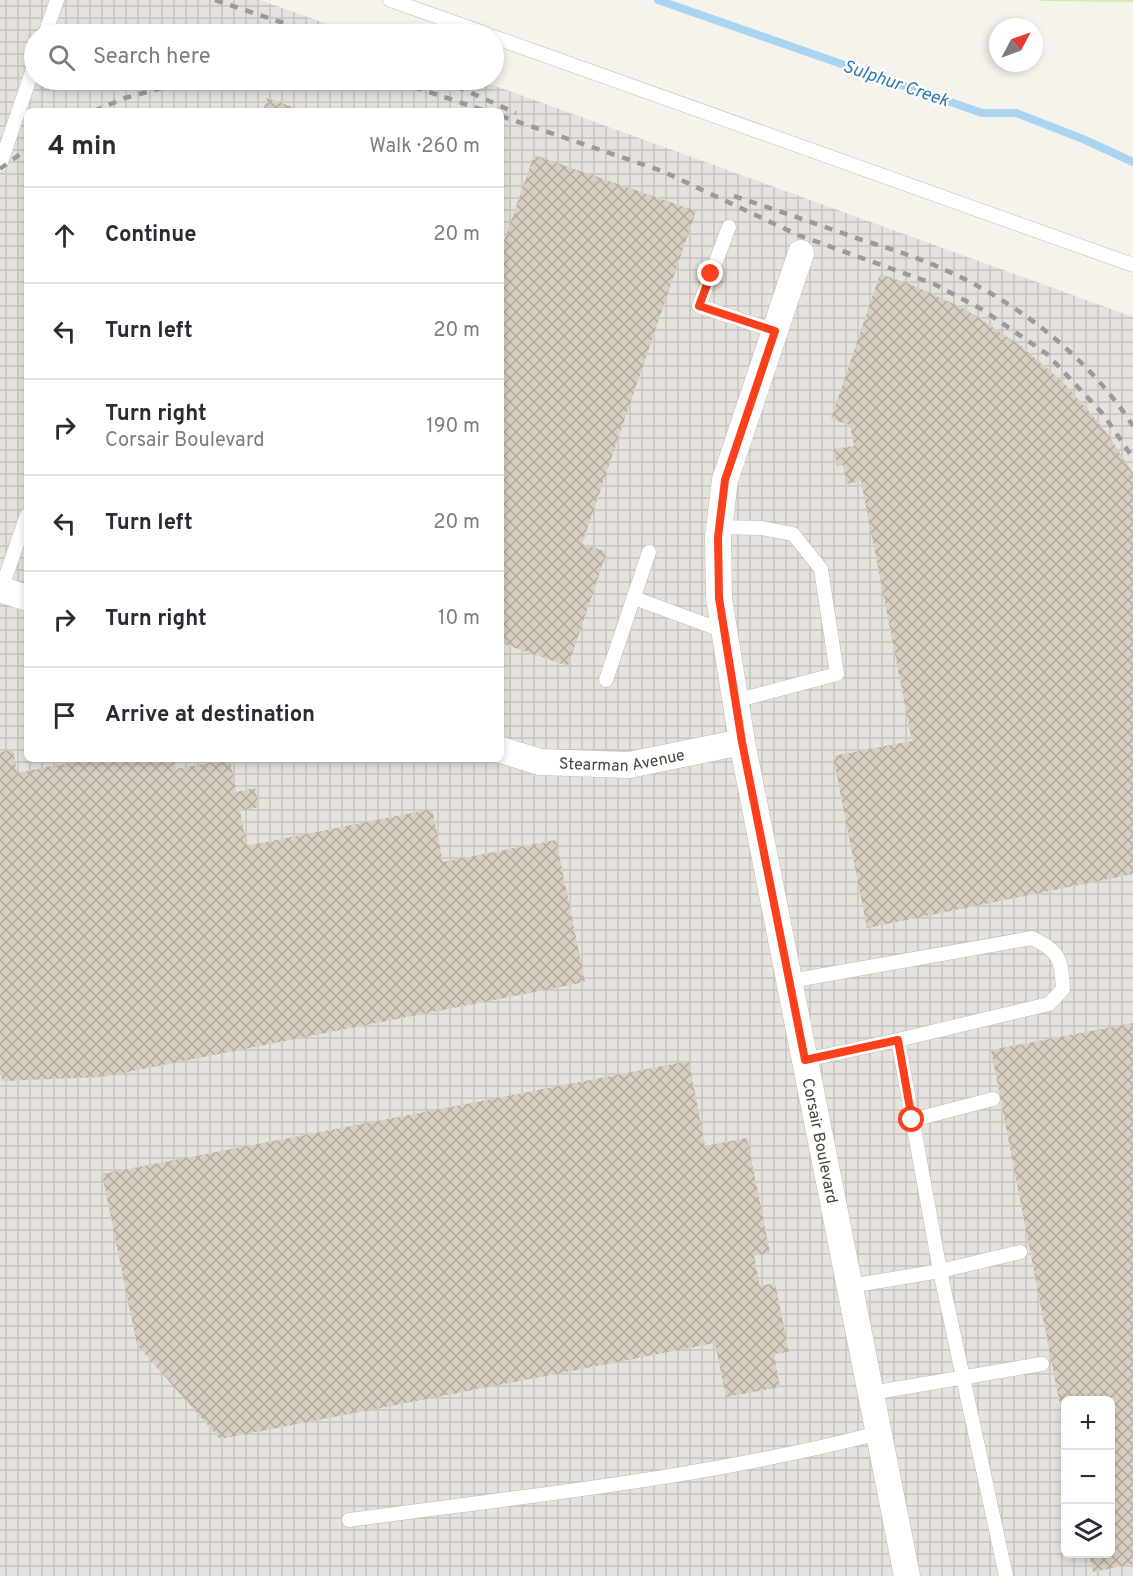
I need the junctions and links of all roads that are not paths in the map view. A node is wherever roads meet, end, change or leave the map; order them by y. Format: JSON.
{"nodes":[{"id":1,"x":57,"y":0,"type":"edge"},
{"id":2,"x":390,"y":0,"type":"edge"},
{"id":3,"x":49,"y":24,"type":"edge"},
{"id":4,"x":458,"y":24,"type":"edge"},
{"id":5,"x":504,"y":41,"type":"edge"},
{"id":6,"x":26,"y":90,"type":"edge"},
{"id":7,"x":0,"y":165,"type":"edge"},
{"id":8,"x":729,"y":227,"type":"dead end"},
{"id":9,"x":801,"y":253,"type":"dead end"},
{"id":10,"x":1133,"y":266,"type":"edge"},
{"id":11,"x":775,"y":331,"type":"junction"},
{"id":12,"x":24,"y":524,"type":"edge"},
{"id":13,"x":720,"y":527,"type":"junction"},
{"id":14,"x":649,"y":552,"type":"dead end"},
{"id":15,"x":1,"y":589,"type":"edge"},
{"id":16,"x":24,"y":597,"type":"edge"},
{"id":17,"x":634,"y":598,"type":"junction"},
{"id":18,"x":724,"y":631,"type":"junction"},
{"id":19,"x":606,"y":680,"type":"dead end"},
{"id":20,"x":735,"y":701,"type":"junction"},
{"id":21,"x":742,"y":742,"type":"junction"},
{"id":22,"x":504,"y":751,"type":"edge"},
{"id":23,"x":790,"y":981,"type":"junction"},
{"id":24,"x":898,"y":1040,"type":"junction"},
{"id":25,"x":805,"y":1060,"type":"junction"},
{"id":26,"x":993,"y":1099,"type":"dead end"},
{"id":27,"x":912,"y":1120,"type":"junction"},
{"id":28,"x":1020,"y":1252,"type":"dead end"},
{"id":29,"x":940,"y":1270,"type":"junction"},
{"id":30,"x":850,"y":1286,"type":"junction"},
{"id":31,"x":1042,"y":1364,"type":"dead end"},
{"id":32,"x":963,"y":1378,"type":"junction"},
{"id":33,"x":871,"y":1394,"type":"junction"},
{"id":34,"x":879,"y":1433,"type":"junction"},
{"id":35,"x":349,"y":1520,"type":"dead end"},
{"id":36,"x":907,"y":1576,"type":"edge"},
{"id":37,"x":1006,"y":1576,"type":"edge"}],
"edges":[{"from":1,"to":3,"type":"lane"},
{"from":2,"to":4,"type":"lane"},
{"from":5,"to":10,"type":"lane"},
{"from":6,"to":7,"type":"lane"},
{"from":8,"to":11,"type":"lane"},
{"from":9,"to":11,"type":"street","name":"Corsair Boulevard"},
{"from":11,"to":13,"type":"street","name":"Corsair Boulevard"},
{"from":12,"to":15,"type":"lane"},
{"from":13,"to":18,"type":"street","name":"Corsair Boulevard"},
{"from":13,"to":20,"type":"lane"},
{"from":14,"to":17,"type":"lane"},
{"from":15,"to":16,"type":"street"},
{"from":17,"to":18,"type":"lane"},
{"from":17,"to":19,"type":"lane"},
{"from":18,"to":20,"type":"street","name":"Corsair Boulevard"},
{"from":20,"to":21,"type":"street","name":"Corsair Boulevard"},
{"from":21,"to":22,"type":"street","name":"Stearman Avenue"},
{"from":21,"to":23,"type":"street","name":"Corsair Boulevard"},
{"from":23,"to":24,"type":"lane"},
{"from":23,"to":25,"type":"street","name":"Corsair Boulevard"},
{"from":24,"to":25,"type":"lane"},
{"from":24,"to":27,"type":"lane"},
{"from":25,"to":30,"type":"street","name":"Corsair Boulevard"},
{"from":26,"to":27,"type":"lane"},
{"from":27,"to":29,"type":"lane"},
{"from":28,"to":29,"type":"lane"},
{"from":29,"to":30,"type":"lane"},
{"from":29,"to":32,"type":"lane"},
{"from":30,"to":33,"type":"street","name":"Corsair Boulevard"},
{"from":31,"to":32,"type":"lane"},
{"from":32,"to":33,"type":"lane"},
{"from":32,"to":37,"type":"lane"},
{"from":33,"to":34,"type":"street","name":"Corsair Boulevard"},
{"from":34,"to":35,"type":"lane"},
{"from":34,"to":36,"type":"street","name":"Corsair Boulevard"}]}
